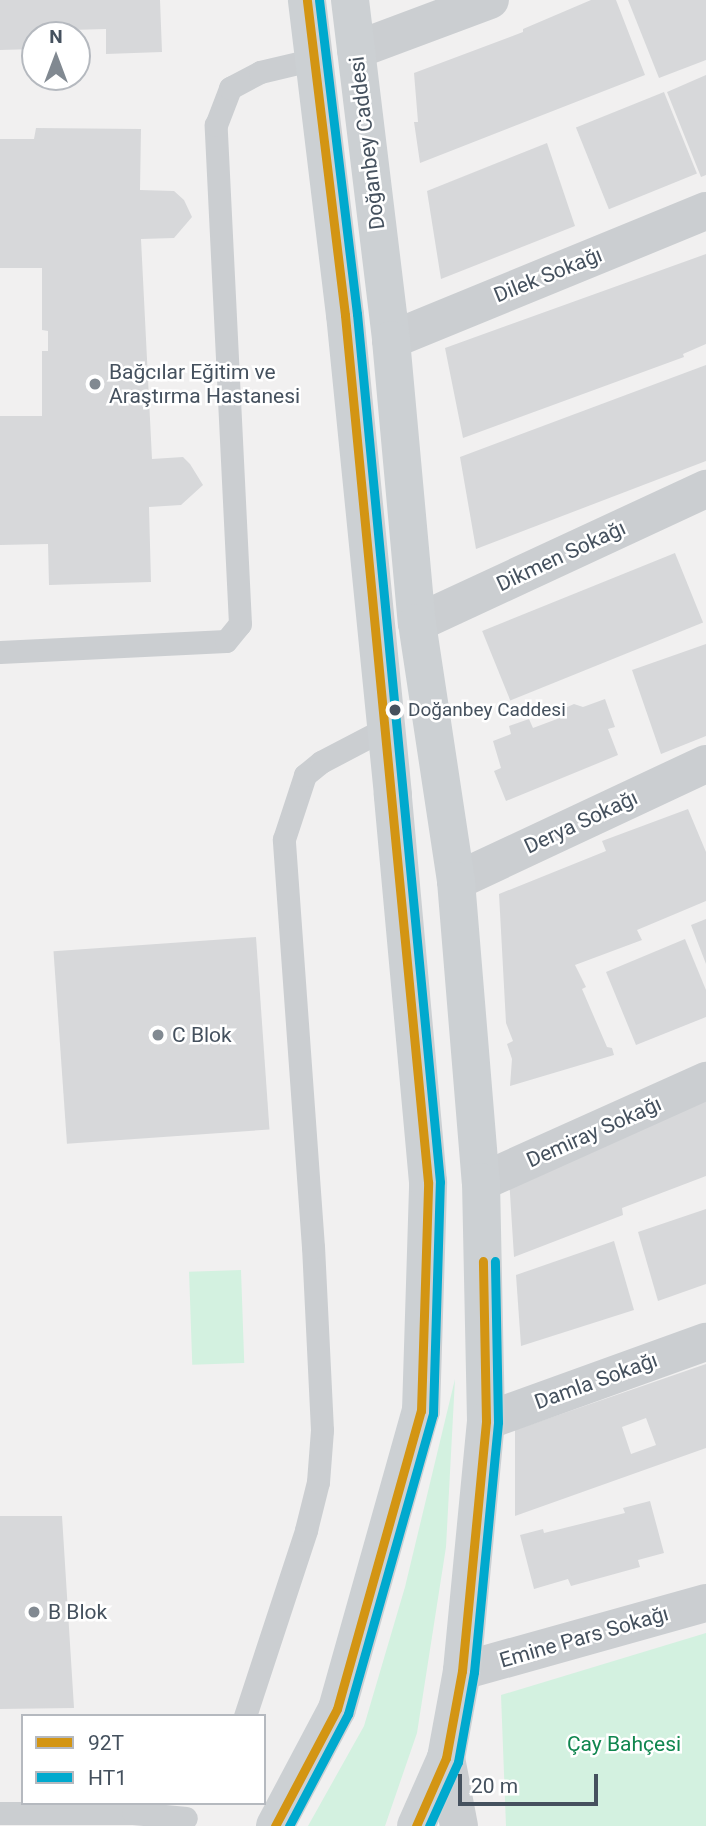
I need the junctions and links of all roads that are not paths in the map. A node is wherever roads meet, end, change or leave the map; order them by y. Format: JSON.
{"nodes":[{"id":1,"x":307,"y":0,"type":"edge"},
{"id":2,"x":350,"y":0,"type":"edge"},
{"id":3,"x":490,"y":0,"type":"edge"},
{"id":4,"x":356,"y":50,"type":"junction"},
{"id":5,"x":315,"y":59,"type":"junction"},
{"id":6,"x":706,"y":211,"type":"edge"},
{"id":7,"x":391,"y":340,"type":"junction"},
{"id":8,"x":706,"y":489,"type":"edge"},
{"id":9,"x":417,"y":623,"type":"junction"},
{"id":10,"x":0,"y":652,"type":"edge"},
{"id":11,"x":386,"y":728,"type":"junction"},
{"id":12,"x":706,"y":764,"type":"edge"},
{"id":13,"x":456,"y":881,"type":"junction"},
{"id":14,"x":706,"y":1081,"type":"edge"},
{"id":15,"x":481,"y":1182,"type":"junction"},
{"id":16,"x":706,"y":1342,"type":"edge"},
{"id":17,"x":486,"y":1421,"type":"junction"},
{"id":18,"x":706,"y":1603,"type":"edge"},
{"id":19,"x":462,"y":1671,"type":"junction"},
{"id":20,"x":246,"y":1714,"type":"edge"},
{"id":21,"x":446,"y":1758,"type":"junction"},
{"id":22,"x":0,"y":1813,"type":"edge"},
{"id":23,"x":191,"y":1816,"type":"edge"},
{"id":24,"x":275,"y":1826,"type":"edge"},
{"id":25,"x":416,"y":1826,"type":"edge"},
{"id":26,"x":459,"y":1826,"type":"edge"}],
"edges":[{"from":1,"to":5,"type":"main road","name":"Doğanbey Caddesi"},
{"from":2,"to":4,"type":"main road","name":"Doğanbey Caddesi"},
{"from":3,"to":4,"type":"street"},
{"from":4,"to":7,"type":"main road","name":"Doğanbey Caddesi"},
{"from":5,"to":10,"type":"lane"},
{"from":5,"to":11,"type":"main road","name":"Doğanbey Caddesi"},
{"from":6,"to":7,"type":"street","name":"Dilek Sokağı"},
{"from":7,"to":9,"type":"main road","name":"Doğanbey Caddesi"},
{"from":8,"to":9,"type":"street","name":"Dikmen Sokağı"},
{"from":9,"to":13,"type":"main road","name":"Doğanbey Caddesi"},
{"from":11,"to":20,"type":"lane"},
{"from":11,"to":24,"type":"main road","name":"Doğanbey Caddesi"},
{"from":12,"to":13,"type":"street","name":"Derya Sokağı"},
{"from":13,"to":15,"type":"main road","name":"Doğanbey Caddesi"},
{"from":14,"to":15,"type":"street","name":"Demiray Sokağı"},
{"from":15,"to":17,"type":"main road","name":"Doğanbey Caddesi"},
{"from":16,"to":17,"type":"street","name":"Damla Sokağı"},
{"from":17,"to":19,"type":"main road","name":"Doğanbey Caddesi"},
{"from":18,"to":19,"type":"street","name":"Emine Pars Sokağı"},
{"from":19,"to":21,"type":"main road","name":"Doğanbey Caddesi"},
{"from":21,"to":25,"type":"main road","name":"Doğanbey Caddesi"},
{"from":21,"to":26,"type":"street"},
{"from":22,"to":23,"type":"lane"}]}
